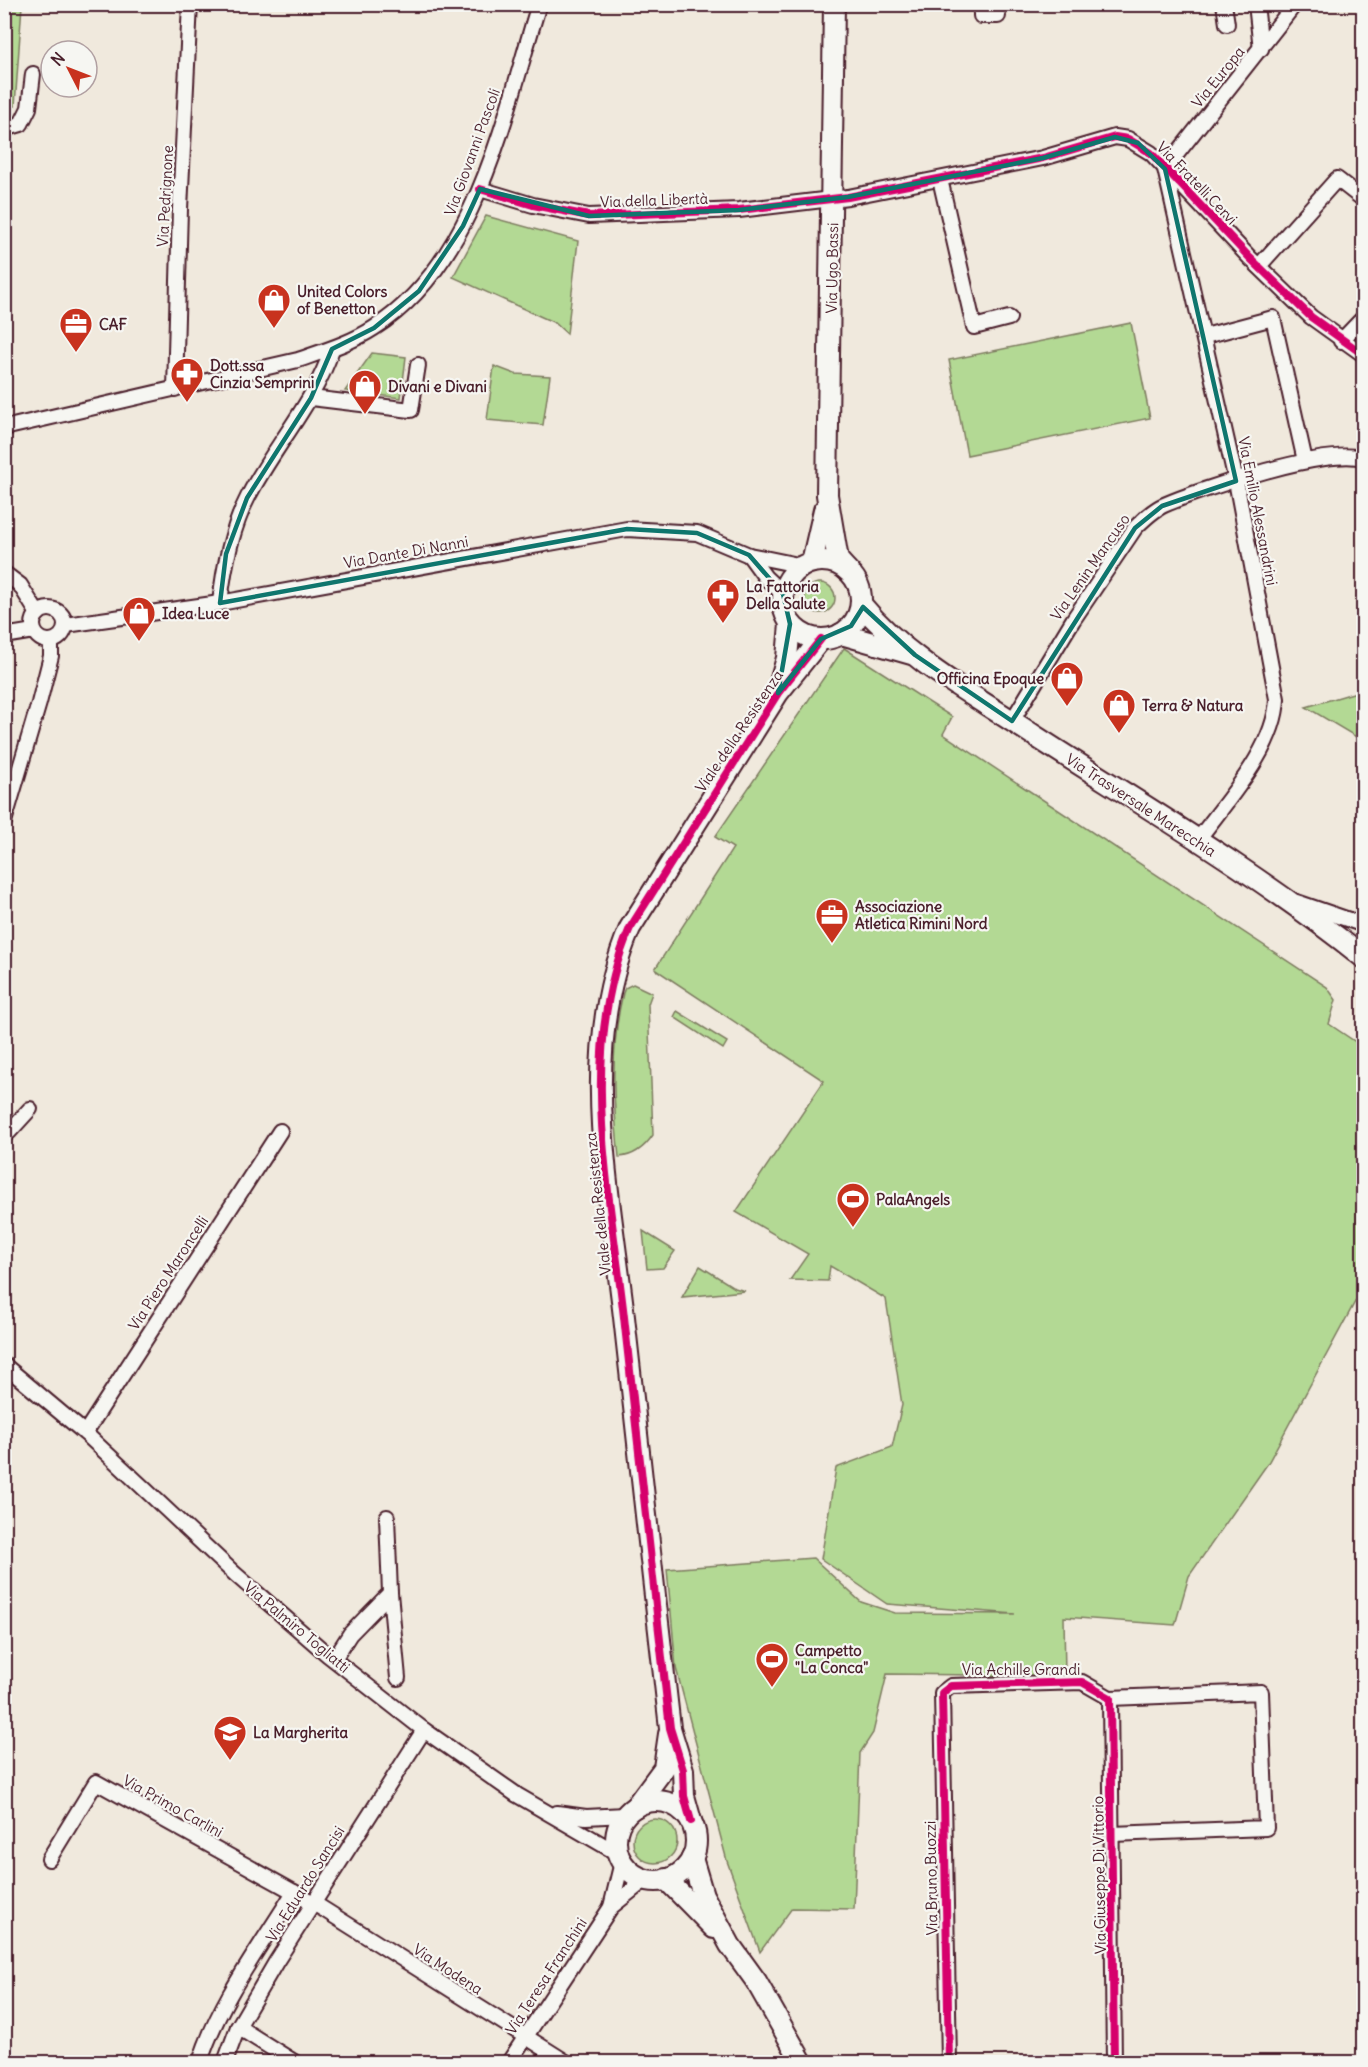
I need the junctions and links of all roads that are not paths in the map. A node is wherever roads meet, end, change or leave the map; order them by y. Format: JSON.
{"nodes":[{"id":1,"x":190,"y":4,"type":"edge"},
{"id":2,"x":539,"y":4,"type":"edge"},
{"id":3,"x":834,"y":4,"type":"edge"},
{"id":4,"x":981,"y":4,"type":"edge"},
{"id":5,"x":1224,"y":4,"type":"edge"},
{"id":6,"x":1256,"y":4,"type":"edge"},
{"id":7,"x":1276,"y":4,"type":"edge"},
{"id":8,"x":1291,"y":9,"type":"edge"},
{"id":9,"x":998,"y":16,"type":"dead end"},
{"id":10,"x":1227,"y":24,"type":"dead end"},
{"id":11,"x":1261,"y":49,"type":"junction"},
{"id":12,"x":33,"y":75,"type":"dead end"},
{"id":13,"x":4,"y":129,"type":"edge"},
{"id":14,"x":1166,"y":169,"type":"junction"},
{"id":15,"x":940,"y":178,"type":"junction"},
{"id":16,"x":480,"y":189,"type":"junction"},
{"id":17,"x":832,"y":200,"type":"junction"},
{"id":18,"x":1364,"y":201,"type":"edge"},
{"id":19,"x":1259,"y":266,"type":"junction"},
{"id":20,"x":1364,"y":317,"type":"edge"},
{"id":21,"x":1009,"y":318,"type":"dead end"},
{"id":22,"x":1205,"y":336,"type":"junction"},
{"id":23,"x":1341,"y":341,"type":"junction"},
{"id":24,"x":332,"y":349,"type":"junction"},
{"id":25,"x":1364,"y":355,"type":"edge"},
{"id":26,"x":418,"y":365,"type":"dead end"},
{"id":27,"x":175,"y":389,"type":"junction"},
{"id":28,"x":311,"y":398,"type":"junction"},
{"id":29,"x":4,"y":428,"type":"edge"},
{"id":30,"x":1364,"y":459,"type":"edge"},
{"id":31,"x":1305,"y":461,"type":"junction"},
{"id":32,"x":1236,"y":481,"type":"junction"},
{"id":33,"x":827,"y":495,"type":"junction"},
{"id":34,"x":749,"y":555,"type":"junction"},
{"id":35,"x":807,"y":564,"type":"junction"},
{"id":36,"x":847,"y":570,"type":"junction"},
{"id":37,"x":4,"y":573,"type":"edge"},
{"id":38,"x":783,"y":594,"type":"junction"},
{"id":39,"x":220,"y":603,"type":"junction"},
{"id":40,"x":861,"y":604,"type":"junction"},
{"id":41,"x":38,"y":614,"type":"junction"},
{"id":42,"x":790,"y":624,"type":"junction"},
{"id":43,"x":66,"y":625,"type":"junction"},
{"id":44,"x":34,"y":631,"type":"junction"},
{"id":45,"x":842,"y":634,"type":"junction"},
{"id":46,"x":4,"y":636,"type":"edge"},
{"id":47,"x":821,"y":639,"type":"junction"},
{"id":48,"x":51,"y":642,"type":"junction"},
{"id":49,"x":915,"y":655,"type":"junction"},
{"id":50,"x":778,"y":693,"type":"junction"},
{"id":51,"x":1012,"y":721,"type":"junction"},
{"id":52,"x":4,"y":822,"type":"edge"},
{"id":53,"x":1197,"y":840,"type":"junction"},
{"id":54,"x":1278,"y":896,"type":"junction"},
{"id":55,"x":1364,"y":925,"type":"edge"},
{"id":56,"x":1363,"y":954,"type":"edge"},
{"id":57,"x":30,"y":1109,"type":"dead end"},
{"id":58,"x":4,"y":1129,"type":"edge"},
{"id":59,"x":280,"y":1131,"type":"dead end"},
{"id":60,"x":4,"y":1365,"type":"edge"},
{"id":61,"x":85,"y":1433,"type":"junction"},
{"id":62,"x":387,"y":1517,"type":"dead end"},
{"id":63,"x":390,"y":1593,"type":"junction"},
{"id":64,"x":334,"y":1659,"type":"junction"},
{"id":65,"x":398,"y":1678,"type":"dead end"},
{"id":66,"x":942,"y":1693,"type":"joint"},
{"id":67,"x":1106,"y":1695,"type":"junction"},
{"id":68,"x":670,"y":1728,"type":"junction"},
{"id":69,"x":424,"y":1730,"type":"junction"},
{"id":70,"x":630,"y":1811,"type":"junction"},
{"id":71,"x":549,"y":1812,"type":"junction"},
{"id":72,"x":691,"y":1821,"type":"junction"},
{"id":73,"x":1112,"y":1834,"type":"junction"},
{"id":74,"x":620,"y":1857,"type":"junction"},
{"id":75,"x":692,"y":1858,"type":"junction"},
{"id":76,"x":49,"y":1859,"type":"dead end"},
{"id":77,"x":666,"y":1879,"type":"junction"},
{"id":78,"x":646,"y":1880,"type":"junction"},
{"id":79,"x":294,"y":1892,"type":"junction"},
{"id":80,"x":312,"y":1902,"type":"junction"},
{"id":81,"x":611,"y":1907,"type":"junction"},
{"id":82,"x":730,"y":1946,"type":"junction"},
{"id":83,"x":238,"y":2027,"type":"junction"},
{"id":84,"x":525,"y":2037,"type":"junction"},
{"id":85,"x":200,"y":2062,"type":"edge"},
{"id":86,"x":225,"y":2062,"type":"edge"},
{"id":87,"x":294,"y":2062,"type":"edge"},
{"id":88,"x":509,"y":2062,"type":"edge"},
{"id":89,"x":566,"y":2062,"type":"edge"},
{"id":90,"x":802,"y":2062,"type":"edge"},
{"id":91,"x":949,"y":2062,"type":"edge"},
{"id":92,"x":1114,"y":2062,"type":"edge"}],
"edges":[{"from":1,"to":27,"type":"street","name":"Via Pedrignone"},
{"from":2,"to":16,"type":"street","name":"Via Giovanni Pascoli"},
{"from":3,"to":17,"type":"street","name":"Via Ugo Bassi"},
{"from":4,"to":9,"type":"street"},
{"from":5,"to":10,"type":"street"},
{"from":6,"to":11,"type":"street"},
{"from":7,"to":8,"type":"street"},
{"from":8,"to":11,"type":"street","name":"Via Europa"},
{"from":11,"to":14,"type":"street","name":"Via Europa"},
{"from":12,"to":13,"type":"street"},
{"from":14,"to":15,"type":"street","name":"Via Fratelli Cervi"},
{"from":14,"to":19,"type":"street","name":"Via Fratelli Cervi"},
{"from":14,"to":22,"type":"street","name":"Via Emilio Alessandrini"},
{"from":15,"to":17,"type":"street","name":"Via Fratelli Cervi"},
{"from":15,"to":21,"type":"street"},
{"from":16,"to":17,"type":"street","name":"Via della Libertà"},
{"from":16,"to":24,"type":"street","name":"Via Giovanni Pascoli"},
{"from":17,"to":33,"type":"street","name":"Via Ugo Bassi"},
{"from":18,"to":19,"type":"street"},
{"from":19,"to":23,"type":"street","name":"Via Fratelli Cervi"},
{"from":20,"to":23,"type":"street"},
{"from":22,"to":31,"type":"street"},
{"from":22,"to":32,"type":"street","name":"Via Emilio Alessandrini"},
{"from":23,"to":25,"type":"street","name":"Via Fratelli Cervi"},
{"from":24,"to":27,"type":"street","name":"Via Giovanni Pascoli"},
{"from":24,"to":28,"type":"street"},
{"from":26,"to":28,"type":"street"},
{"from":27,"to":29,"type":"street","name":"Via Giovanni Pascoli"},
{"from":28,"to":39,"type":"street"},
{"from":30,"to":31,"type":"street","name":"Via Lenin Mancuso"},
{"from":31,"to":32,"type":"street","name":"Via Lenin Mancuso"},
{"from":32,"to":51,"type":"street","name":"Via Lenin Mancuso"},
{"from":32,"to":53,"type":"street","name":"Via Emilio Alessandrini"},
{"from":33,"to":35,"type":"street","name":"Via Ugo Bassi"},
{"from":33,"to":36,"type":"street","name":"Via Ugo Bassi"},
{"from":34,"to":35,"type":"street","name":"Via Dante Di Nanni"},
{"from":34,"to":38,"type":"street"},
{"from":34,"to":39,"type":"street","name":"Via Dante Di Nanni"},
{"from":35,"to":36,"type":"street"},
{"from":35,"to":38,"type":"street"},
{"from":36,"to":40,"type":"street"},
{"from":37,"to":41,"type":"street"},
{"from":38,"to":42,"type":"street"},
{"from":39,"to":43,"type":"street","name":"Via Dante Di Nanni"},
{"from":40,"to":45,"type":"street"},
{"from":40,"to":49,"type":"street","name":"Via Trasversale Marecchia"},
{"from":41,"to":43,"type":"street"},
{"from":41,"to":44,"type":"street"},
{"from":42,"to":47,"type":"street"},
{"from":42,"to":50,"type":"street","name":"Viale della Resistenza"},
{"from":43,"to":48,"type":"street"},
{"from":44,"to":46,"type":"street"},
{"from":44,"to":48,"type":"street"},
{"from":45,"to":47,"type":"street"},
{"from":45,"to":49,"type":"street","name":"Via Trasversale Marecchia"},
{"from":47,"to":50,"type":"street","name":"Viale della Resistenza"},
{"from":48,"to":52,"type":"street"},
{"from":49,"to":51,"type":"street","name":"Via Trasversale Marecchia"},
{"from":50,"to":68,"type":"street","name":"Viale della Resistenza"},
{"from":51,"to":53,"type":"street","name":"Via Trasversale Marecchia"},
{"from":53,"to":54,"type":"street","name":"Via Trasversale Marecchia"},
{"from":54,"to":55,"type":"street"},
{"from":54,"to":56,"type":"street","name":"Via Trasversale Marecchia"},
{"from":57,"to":58,"type":"street"},
{"from":59,"to":61,"type":"street","name":"Via Piero Maroncelli"},
{"from":60,"to":61,"type":"street","name":"Via Palmiro Togliatti"},
{"from":61,"to":64,"type":"street","name":"Via Palmiro Togliatti"},
{"from":62,"to":63,"type":"street"},
{"from":63,"to":64,"type":"street"},
{"from":63,"to":65,"type":"street"},
{"from":64,"to":69,"type":"street","name":"Via Palmiro Togliatti"},
{"from":66,"to":67,"type":"street","name":"Via Achille Grandi"},
{"from":66,"to":91,"type":"street","name":"Via Bruno Buozzi"},
{"from":67,"to":73,"type":"street","name":"Via Giuseppe Di Vittorio"},
{"from":67,"to":73,"type":"street"},
{"from":68,"to":70,"type":"street","name":"Viale della Resistenza"},
{"from":68,"to":72,"type":"street","name":"Viale della Resistenza"},
{"from":69,"to":71,"type":"street","name":"Via Palmiro Togliatti"},
{"from":69,"to":80,"type":"street","name":"Via Eduardo Sancisi"},
{"from":70,"to":71,"type":"street"},
{"from":70,"to":72,"type":"street"},
{"from":70,"to":74,"type":"street","name":"Viale della Resistenza"},
{"from":71,"to":74,"type":"street","name":"Via Palmiro Togliatti"},
{"from":72,"to":75,"type":"street","name":"Viale della Resistenza"},
{"from":73,"to":92,"type":"street","name":"Via Giuseppe Di Vittorio"},
{"from":74,"to":78,"type":"street"},
{"from":74,"to":81,"type":"street"},
{"from":75,"to":77,"type":"street"},
{"from":75,"to":82,"type":"street"},
{"from":76,"to":79,"type":"street","name":"Via Primo Carlini"},
{"from":77,"to":78,"type":"street"},
{"from":77,"to":82,"type":"street"},
{"from":78,"to":81,"type":"street"},
{"from":79,"to":80,"type":"street","name":"Via Primo Carlini"},
{"from":79,"to":85,"type":"street"},
{"from":80,"to":83,"type":"street","name":"Via Eduardo Sancisi"},
{"from":80,"to":84,"type":"street","name":"Via Modena"},
{"from":81,"to":84,"type":"street","name":"Via Teresa Franchini"},
{"from":82,"to":90,"type":"street"},
{"from":83,"to":86,"type":"street","name":"Via Eduardo Sancisi"},
{"from":83,"to":87,"type":"street"},
{"from":84,"to":88,"type":"street","name":"Via Teresa Franchini"},
{"from":84,"to":89,"type":"street","name":"Via Modena"}]}
